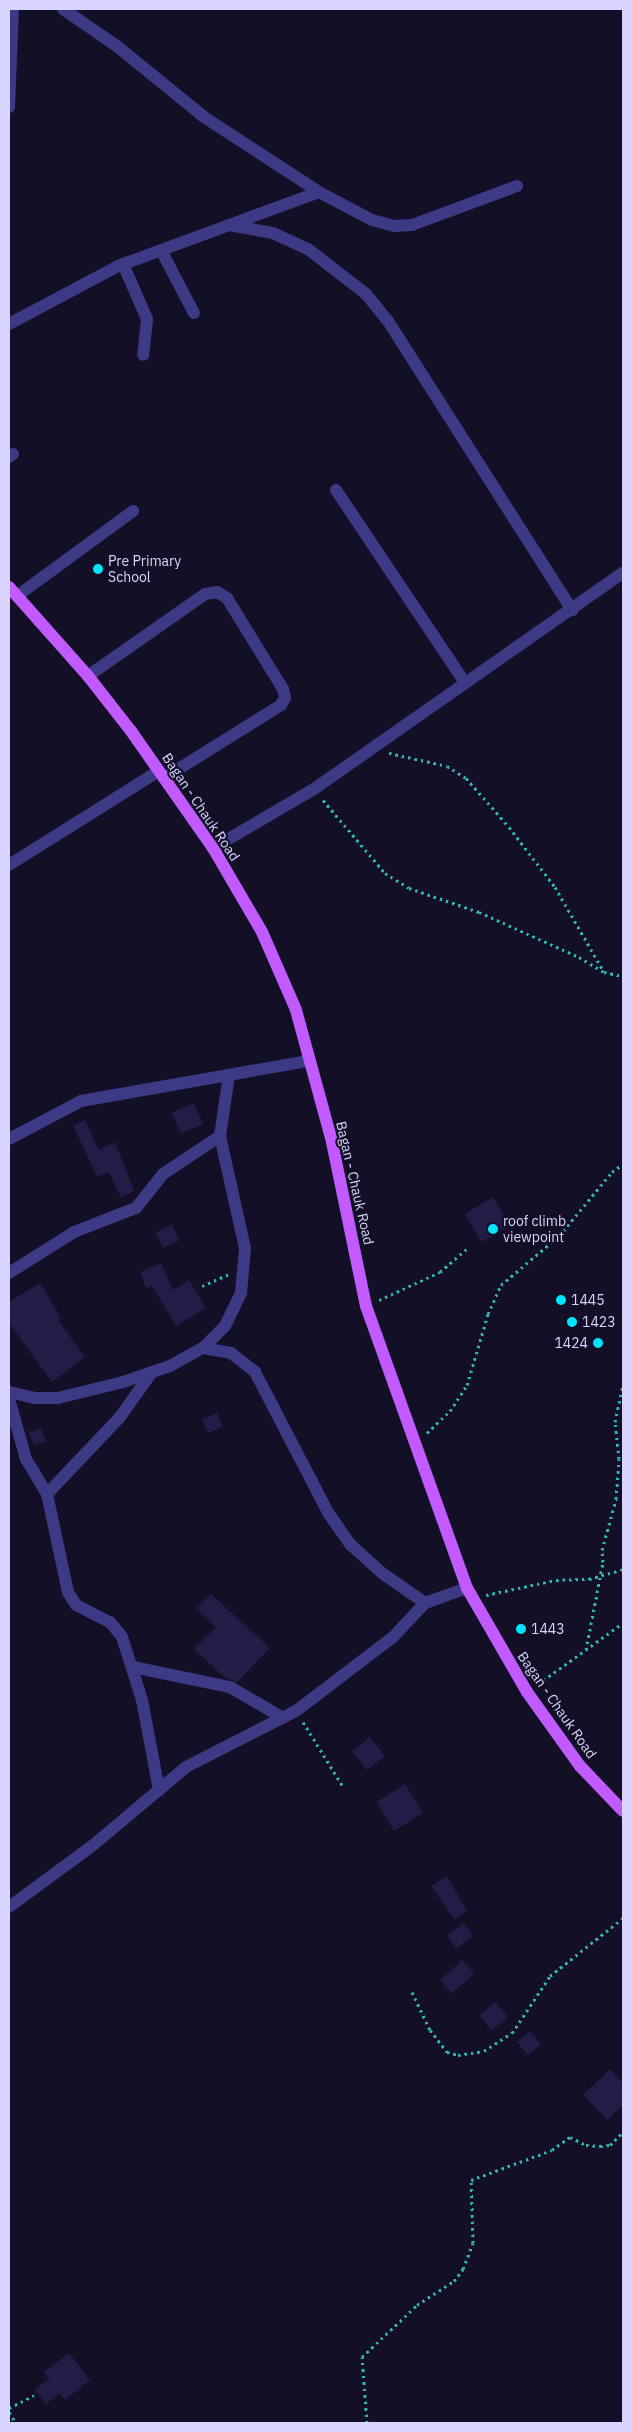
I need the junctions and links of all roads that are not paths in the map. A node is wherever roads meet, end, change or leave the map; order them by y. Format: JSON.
{"nodes":[{"id":1,"x":13,"y":9,"type":"edge"},
{"id":2,"x":63,"y":9,"type":"edge"},
{"id":3,"x":9,"y":107,"type":"edge"},
{"id":4,"x":517,"y":186,"type":"dead end"},
{"id":5,"x":319,"y":192,"type":"junction"},
{"id":6,"x":229,"y":225,"type":"junction"},
{"id":7,"x":161,"y":250,"type":"junction"},
{"id":8,"x":123,"y":264,"type":"junction"},
{"id":9,"x":194,"y":313,"type":"dead end"},
{"id":10,"x":9,"y":324,"type":"edge"},
{"id":11,"x":143,"y":355,"type":"dead end"},
{"id":12,"x":336,"y":490,"type":"dead end"},
{"id":13,"x":133,"y":511,"type":"dead end"},
{"id":14,"x":623,"y":573,"type":"edge"},
{"id":15,"x":13,"y":591,"type":"edge"},
{"id":16,"x":572,"y":610,"type":"junction"},
{"id":17,"x":88,"y":676,"type":"junction"},
{"id":18,"x":465,"y":683,"type":"junction"},
{"id":19,"x":161,"y":775,"type":"junction"},
{"id":20,"x":213,"y":848,"type":"junction"},
{"id":21,"x":9,"y":865,"type":"edge"},
{"id":22,"x":309,"y":1061,"type":"junction"},
{"id":23,"x":229,"y":1075,"type":"junction"},
{"id":24,"x":220,"y":1136,"type":"junction"},
{"id":25,"x":9,"y":1139,"type":"edge"},
{"id":26,"x":9,"y":1273,"type":"edge"},
{"id":27,"x":203,"y":1348,"type":"junction"},
{"id":28,"x":152,"y":1372,"type":"junction"},
{"id":29,"x":9,"y":1392,"type":"edge"},
{"id":30,"x":9,"y":1399,"type":"edge"},
{"id":31,"x":47,"y":1494,"type":"junction"},
{"id":32,"x":469,"y":1594,"type":"junction"},
{"id":33,"x":425,"y":1602,"type":"junction"},
{"id":34,"x":133,"y":1667,"type":"junction"},
{"id":35,"x":283,"y":1718,"type":"junction"},
{"id":36,"x":159,"y":1790,"type":"junction"},
{"id":37,"x":623,"y":1811,"type":"edge"},
{"id":38,"x":9,"y":1907,"type":"edge"}],
"edges":[{"from":1,"to":3,"type":"street"},
{"from":2,"to":5,"type":"street"},
{"from":4,"to":5,"type":"street"},
{"from":5,"to":6,"type":"street"},
{"from":6,"to":7,"type":"street"},
{"from":6,"to":16,"type":"street"},
{"from":7,"to":8,"type":"street"},
{"from":7,"to":9,"type":"street"},
{"from":8,"to":10,"type":"street"},
{"from":8,"to":11,"type":"street"},
{"from":12,"to":18,"type":"street"},
{"from":13,"to":15,"type":"street"},
{"from":14,"to":16,"type":"street"},
{"from":15,"to":17,"type":"main road","name":"Bagan - Chauk Road"},
{"from":16,"to":18,"type":"street"},
{"from":17,"to":19,"type":"main road","name":"Bagan - Chauk Road"},
{"from":17,"to":19,"type":"street"},
{"from":18,"to":20,"type":"street"},
{"from":19,"to":20,"type":"main road","name":"Bagan - Chauk Road"},
{"from":19,"to":21,"type":"street"},
{"from":20,"to":22,"type":"main road","name":"Bagan - Chauk Road"},
{"from":22,"to":23,"type":"street"},
{"from":22,"to":32,"type":"main road","name":"Bagan - Chauk Road"},
{"from":23,"to":24,"type":"street"},
{"from":23,"to":25,"type":"street"},
{"from":24,"to":26,"type":"street"},
{"from":24,"to":27,"type":"street"},
{"from":27,"to":28,"type":"street"},
{"from":27,"to":33,"type":"street"},
{"from":28,"to":29,"type":"street"},
{"from":28,"to":31,"type":"street"},
{"from":30,"to":31,"type":"street"},
{"from":31,"to":34,"type":"street"},
{"from":32,"to":33,"type":"street"},
{"from":32,"to":37,"type":"main road","name":"Bagan - Chauk Road"},
{"from":33,"to":35,"type":"street"},
{"from":34,"to":35,"type":"street"},
{"from":34,"to":36,"type":"street"},
{"from":35,"to":36,"type":"street"},
{"from":36,"to":38,"type":"street"}]}
